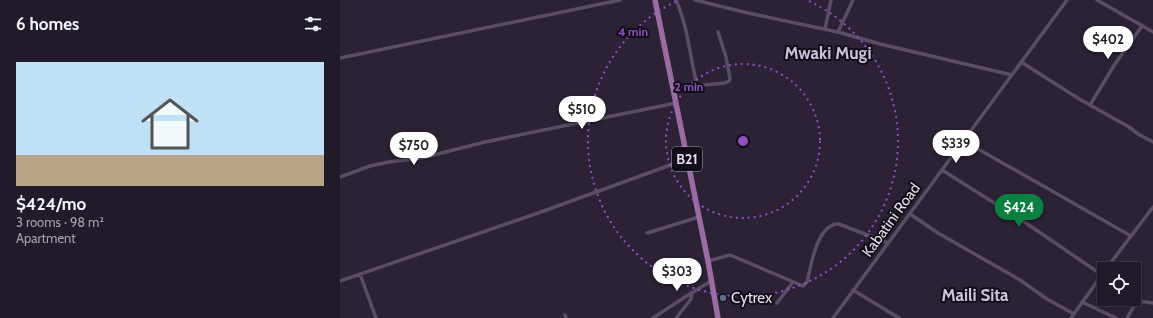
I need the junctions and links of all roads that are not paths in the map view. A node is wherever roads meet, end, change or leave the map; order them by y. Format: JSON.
{"nodes":[{"id":1,"x":620,"y":0,"type":"edge"},
{"id":2,"x":655,"y":0,"type":"edge"},
{"id":3,"x":676,"y":0,"type":"edge"},
{"id":4,"x":695,"y":0,"type":"edge"},
{"id":5,"x":831,"y":0,"type":"edge"},
{"id":6,"x":853,"y":0,"type":"edge"},
{"id":7,"x":1067,"y":0,"type":"edge"},
{"id":8,"x":1097,"y":0,"type":"edge"},
{"id":9,"x":1142,"y":26,"type":"junction"},
{"id":10,"x":825,"y":29,"type":"junction"},
{"id":11,"x":718,"y":32,"type":"dead end"},
{"id":12,"x":838,"y":32,"type":"junction"},
{"id":13,"x":1153,"y":32,"type":"edge"},
{"id":14,"x":340,"y":58,"type":"edge"},
{"id":15,"x":1021,"y":62,"type":"junction"},
{"id":16,"x":1012,"y":75,"type":"junction"},
{"id":17,"x":697,"y":86,"type":"junction"},
{"id":18,"x":673,"y":88,"type":"junction"},
{"id":19,"x":676,"y":104,"type":"junction"},
{"id":20,"x":1090,"y":104,"type":"junction"},
{"id":21,"x":964,"y":141,"type":"junction"},
{"id":22,"x":1153,"y":142,"type":"edge"},
{"id":23,"x":688,"y":159,"type":"junction"},
{"id":24,"x":942,"y":170,"type":"junction"},
{"id":25,"x":340,"y":177,"type":"edge"},
{"id":26,"x":1152,"y":209,"type":"edge"},
{"id":27,"x":910,"y":214,"type":"junction"},
{"id":28,"x":699,"y":217,"type":"junction"},
{"id":29,"x":647,"y":233,"type":"dead end"},
{"id":30,"x":1131,"y":236,"type":"junction"},
{"id":31,"x":888,"y":243,"type":"junction"},
{"id":32,"x":708,"y":261,"type":"junction"},
{"id":33,"x":1111,"y":262,"type":"edge"},
{"id":34,"x":1097,"y":269,"type":"edge"},
{"id":35,"x":360,"y":274,"type":"junction"},
{"id":36,"x":340,"y":281,"type":"edge"},
{"id":37,"x":711,"y":281,"type":"junction"},
{"id":38,"x":1097,"y":281,"type":"edge"},
{"id":39,"x":793,"y":282,"type":"junction"},
{"id":40,"x":854,"y":290,"type":"junction"},
{"id":41,"x":692,"y":293,"type":"junction"},
{"id":42,"x":1082,"y":302,"type":"junction"},
{"id":43,"x":777,"y":303,"type":"dead end"},
{"id":44,"x":1153,"y":303,"type":"edge"},
{"id":45,"x":1074,"y":314,"type":"junction"},
{"id":46,"x":376,"y":318,"type":"edge"},
{"id":47,"x":653,"y":318,"type":"edge"},
{"id":48,"x":676,"y":318,"type":"edge"},
{"id":49,"x":718,"y":318,"type":"edge"},
{"id":50,"x":833,"y":318,"type":"edge"},
{"id":51,"x":899,"y":318,"type":"edge"},
{"id":52,"x":1071,"y":318,"type":"edge"},
{"id":53,"x":1116,"y":318,"type":"edge"},
{"id":54,"x":1127,"y":318,"type":"edge"}],
"edges":[{"from":1,"to":14,"type":"street"},
{"from":2,"to":18,"type":"highway","number":"B21"},
{"from":3,"to":17,"type":"street"},
{"from":4,"to":10,"type":"street"},
{"from":5,"to":10,"type":"street"},
{"from":6,"to":12,"type":"street"},
{"from":7,"to":15,"type":"street","name":"Kabatini Road"},
{"from":8,"to":9,"type":"street"},
{"from":9,"to":13,"type":"street"},
{"from":9,"to":20,"type":"street"},
{"from":10,"to":12,"type":"street"},
{"from":11,"to":17,"type":"street"},
{"from":12,"to":16,"type":"street"},
{"from":15,"to":16,"type":"street","name":"Kabatini Road"},
{"from":15,"to":20,"type":"street"},
{"from":16,"to":21,"type":"street","name":"Kabatini Road"},
{"from":17,"to":18,"type":"street"},
{"from":18,"to":19,"type":"highway","number":"B21"},
{"from":19,"to":23,"type":"highway","number":"B21"},
{"from":19,"to":25,"type":"street"},
{"from":20,"to":22,"type":"street"},
{"from":21,"to":24,"type":"street","name":"Kabatini Road"},
{"from":21,"to":30,"type":"street"},
{"from":23,"to":28,"type":"highway","number":"B21"},
{"from":23,"to":35,"type":"street"},
{"from":24,"to":27,"type":"street","name":"Kabatini Road"},
{"from":24,"to":34,"type":"street"},
{"from":26,"to":30,"type":"street"},
{"from":27,"to":31,"type":"street","name":"Kabatini Road"},
{"from":27,"to":45,"type":"street"},
{"from":28,"to":29,"type":"street"},
{"from":28,"to":32,"type":"highway","number":"B21"},
{"from":30,"to":33,"type":"street"},
{"from":31,"to":39,"type":"street"},
{"from":31,"to":40,"type":"street","name":"Kabatini Road"},
{"from":32,"to":37,"type":"highway","number":"B21"},
{"from":32,"to":39,"type":"street"},
{"from":35,"to":36,"type":"street"},
{"from":35,"to":46,"type":"street"},
{"from":37,"to":41,"type":"street"},
{"from":37,"to":49,"type":"highway","number":"B21"},
{"from":38,"to":42,"type":"street"},
{"from":39,"to":43,"type":"street"},
{"from":40,"to":50,"type":"street","name":"Kabatini Road"},
{"from":40,"to":51,"type":"street"},
{"from":41,"to":47,"type":"street"},
{"from":41,"to":48,"type":"street"},
{"from":42,"to":45,"type":"street"},
{"from":42,"to":53,"type":"street"},
{"from":44,"to":54,"type":"street"},
{"from":45,"to":52,"type":"street"}]}
